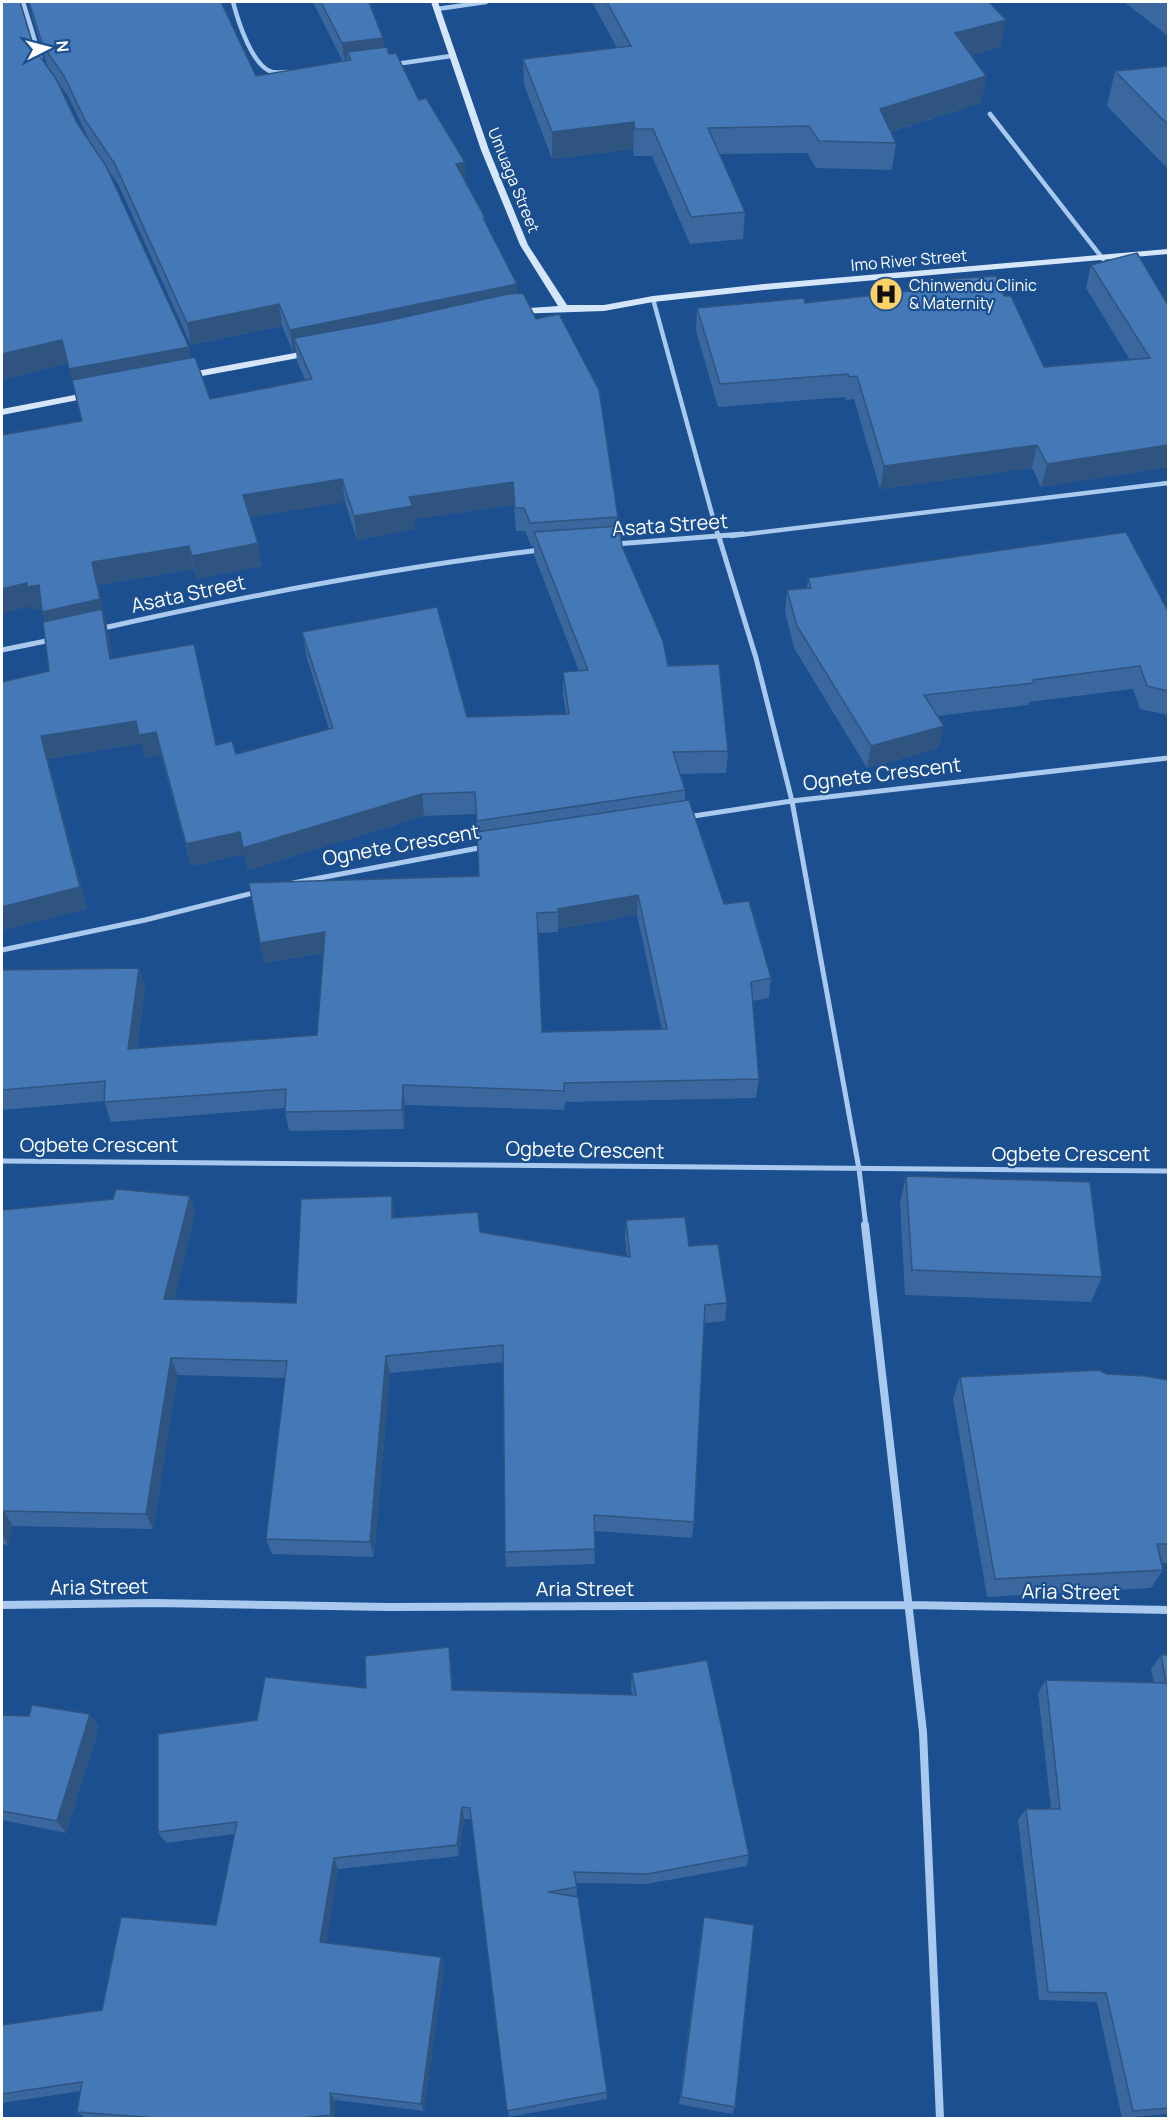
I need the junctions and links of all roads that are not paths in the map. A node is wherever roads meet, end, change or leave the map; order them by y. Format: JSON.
{"nodes":[{"id":1,"x":22,"y":2,"type":"edge"},
{"id":2,"x":233,"y":2,"type":"edge"},
{"id":3,"x":486,"y":2,"type":"edge"},
{"id":4,"x":435,"y":5,"type":"edge"},
{"id":5,"x":451,"y":56,"type":"junction"},
{"id":6,"x":393,"y":64,"type":"edge"},
{"id":7,"x":44,"y":70,"type":"edge"},
{"id":8,"x":290,"y":72,"type":"edge"},
{"id":9,"x":990,"y":114,"type":"dead end"},
{"id":10,"x":1168,"y":252,"type":"edge"},
{"id":11,"x":1103,"y":259,"type":"junction"},
{"id":12,"x":652,"y":299,"type":"junction"},
{"id":13,"x":564,"y":308,"type":"junction"},
{"id":14,"x":508,"y":312,"type":"edge"},
{"id":15,"x":322,"y":351,"type":"edge"},
{"id":16,"x":194,"y":363,"type":"edge"},
{"id":17,"x":199,"y":374,"type":"junction"},
{"id":18,"x":176,"y":378,"type":"edge"},
{"id":19,"x":106,"y":392,"type":"edge"},
{"id":20,"x":2,"y":412,"type":"edge"},
{"id":21,"x":1168,"y":483,"type":"edge"},
{"id":22,"x":719,"y":537,"type":"junction"},
{"id":23,"x":613,"y":544,"type":"edge"},
{"id":24,"x":549,"y":549,"type":"edge"},
{"id":25,"x":89,"y":631,"type":"edge"},
{"id":26,"x":55,"y":639,"type":"edge"},
{"id":27,"x":2,"y":650,"type":"edge"},
{"id":28,"x":1168,"y":758,"type":"edge"},
{"id":29,"x":792,"y":801,"type":"junction"},
{"id":30,"x":684,"y":818,"type":"edge"},
{"id":31,"x":490,"y":846,"type":"edge"},
{"id":32,"x":291,"y":884,"type":"edge"},
{"id":33,"x":268,"y":889,"type":"edge"},
{"id":34,"x":2,"y":950,"type":"edge"},
{"id":35,"x":2,"y":1161,"type":"edge"},
{"id":36,"x":859,"y":1169,"type":"junction"},
{"id":37,"x":1168,"y":1171,"type":"edge"},
{"id":38,"x":2,"y":1605,"type":"edge"},
{"id":39,"x":910,"y":1605,"type":"junction"},
{"id":40,"x":1168,"y":1610,"type":"edge"},
{"id":41,"x":940,"y":2118,"type":"edge"}],
"edges":[{"from":1,"to":7,"type":"street"},
{"from":2,"to":8,"type":"street"},
{"from":3,"to":4,"type":"street"},
{"from":4,"to":5,"type":"street","name":"Umuaga Street"},
{"from":5,"to":6,"type":"street"},
{"from":5,"to":13,"type":"street","name":"Umuaga Street"},
{"from":9,"to":11,"type":"street"},
{"from":10,"to":11,"type":"street","name":"Imo River Street"},
{"from":11,"to":12,"type":"street","name":"Imo River Street"},
{"from":12,"to":13,"type":"street","name":"Imo River Street"},
{"from":12,"to":22,"type":"street"},
{"from":13,"to":14,"type":"street","name":"Imo River Street"},
{"from":15,"to":17,"type":"street"},
{"from":16,"to":17,"type":"street"},
{"from":17,"to":18,"type":"street"},
{"from":19,"to":20,"type":"street"},
{"from":21,"to":22,"type":"street","name":"Asata Street"},
{"from":22,"to":23,"type":"street","name":"Asata Street"},
{"from":22,"to":29,"type":"street"},
{"from":24,"to":25,"type":"street","name":"Asata Street"},
{"from":26,"to":27,"type":"street"},
{"from":28,"to":29,"type":"street","name":"Ognete Crescent"},
{"from":29,"to":30,"type":"street","name":"Ognete Crescent"},
{"from":29,"to":36,"type":"street"},
{"from":31,"to":32,"type":"street","name":"Ognete Crescent"},
{"from":33,"to":34,"type":"street"},
{"from":35,"to":36,"type":"street","name":"Ogbete Crescent"},
{"from":36,"to":37,"type":"street","name":"Ogbete Crescent"},
{"from":36,"to":39,"type":"street"},
{"from":38,"to":39,"type":"street","name":"Aria Street"},
{"from":39,"to":40,"type":"street","name":"Aria Street"},
{"from":39,"to":41,"type":"street"}]}
